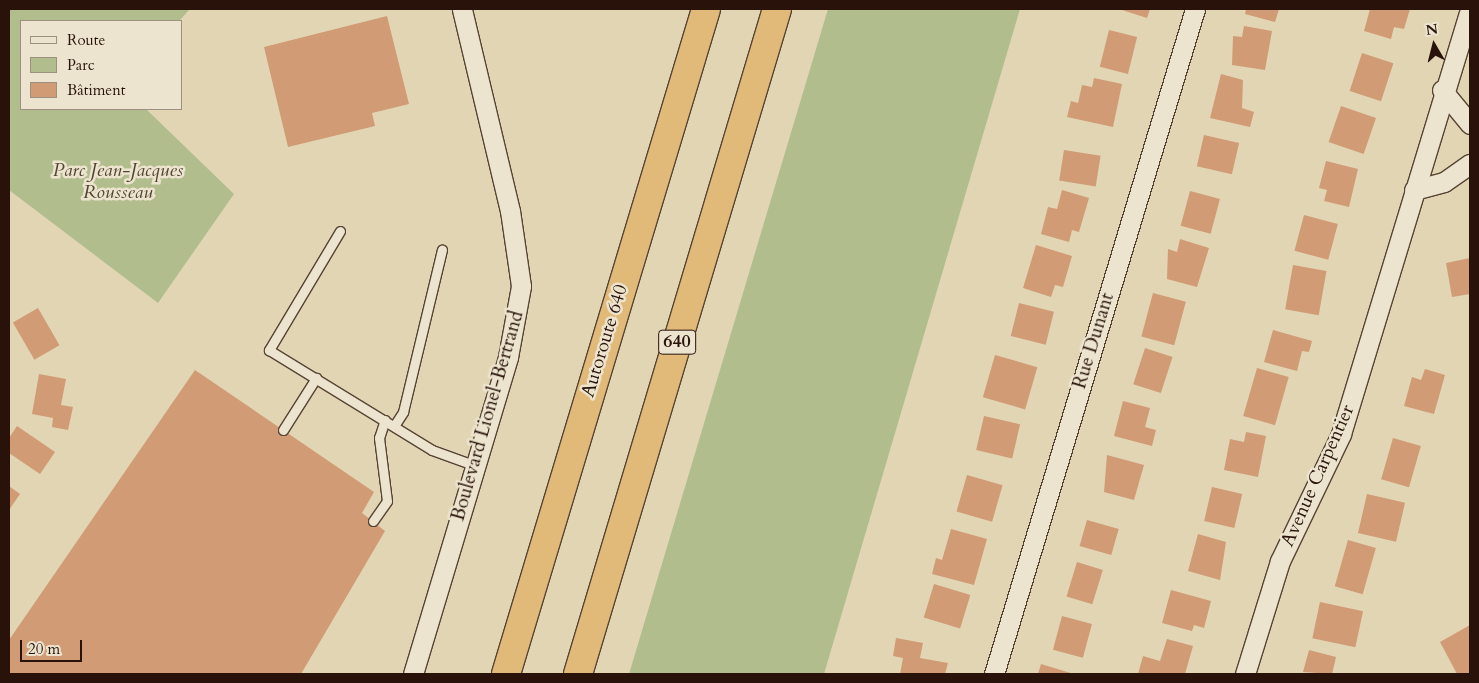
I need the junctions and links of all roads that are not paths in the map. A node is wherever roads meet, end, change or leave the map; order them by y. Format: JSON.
{"nodes":[{"id":1,"x":462,"y":9,"type":"edge"},
{"id":2,"x":706,"y":9,"type":"edge"},
{"id":3,"x":777,"y":9,"type":"edge"},
{"id":4,"x":1195,"y":9,"type":"edge"},
{"id":5,"x":1470,"y":9,"type":"edge"},
{"id":6,"x":1442,"y":90,"type":"junction"},
{"id":7,"x":1470,"y":124,"type":"edge"},
{"id":8,"x":1470,"y":164,"type":"edge"},
{"id":9,"x":1414,"y":190,"type":"junction"},
{"id":10,"x":340,"y":232,"type":"dead end"},
{"id":11,"x":442,"y":250,"type":"dead end"},
{"id":12,"x":316,"y":378,"type":"junction"},
{"id":13,"x":385,"y":420,"type":"junction"},
{"id":14,"x":394,"y":426,"type":"junction"},
{"id":15,"x":283,"y":430,"type":"dead end"},
{"id":16,"x":476,"y":466,"type":"junction"},
{"id":17,"x":373,"y":521,"type":"dead end"},
{"id":18,"x":413,"y":674,"type":"edge"},
{"id":19,"x":506,"y":674,"type":"edge"},
{"id":20,"x":578,"y":674,"type":"edge"},
{"id":21,"x":994,"y":674,"type":"edge"},
{"id":22,"x":1245,"y":674,"type":"edge"}],
"edges":[{"from":1,"to":16,"type":"street","name":"Boulevard Lionel-Bertrand"},
{"from":2,"to":19,"type":"highway","name":"Autoroute 640"},
{"from":3,"to":20,"type":"highway","number":"640"},
{"from":4,"to":21,"type":"street","name":"Rue Dunant"},
{"from":5,"to":6,"type":"street","name":"Avenue Carpentier"},
{"from":6,"to":7,"type":"street"},
{"from":6,"to":9,"type":"street","name":"Avenue Carpentier"},
{"from":8,"to":9,"type":"street"},
{"from":9,"to":22,"type":"street","name":"Avenue Carpentier"},
{"from":10,"to":12,"type":"lane"},
{"from":11,"to":14,"type":"lane"},
{"from":12,"to":13,"type":"lane"},
{"from":12,"to":15,"type":"lane"},
{"from":13,"to":14,"type":"lane"},
{"from":13,"to":17,"type":"lane"},
{"from":14,"to":16,"type":"lane"},
{"from":16,"to":18,"type":"street","name":"Boulevard Lionel-Bertrand"}]}
